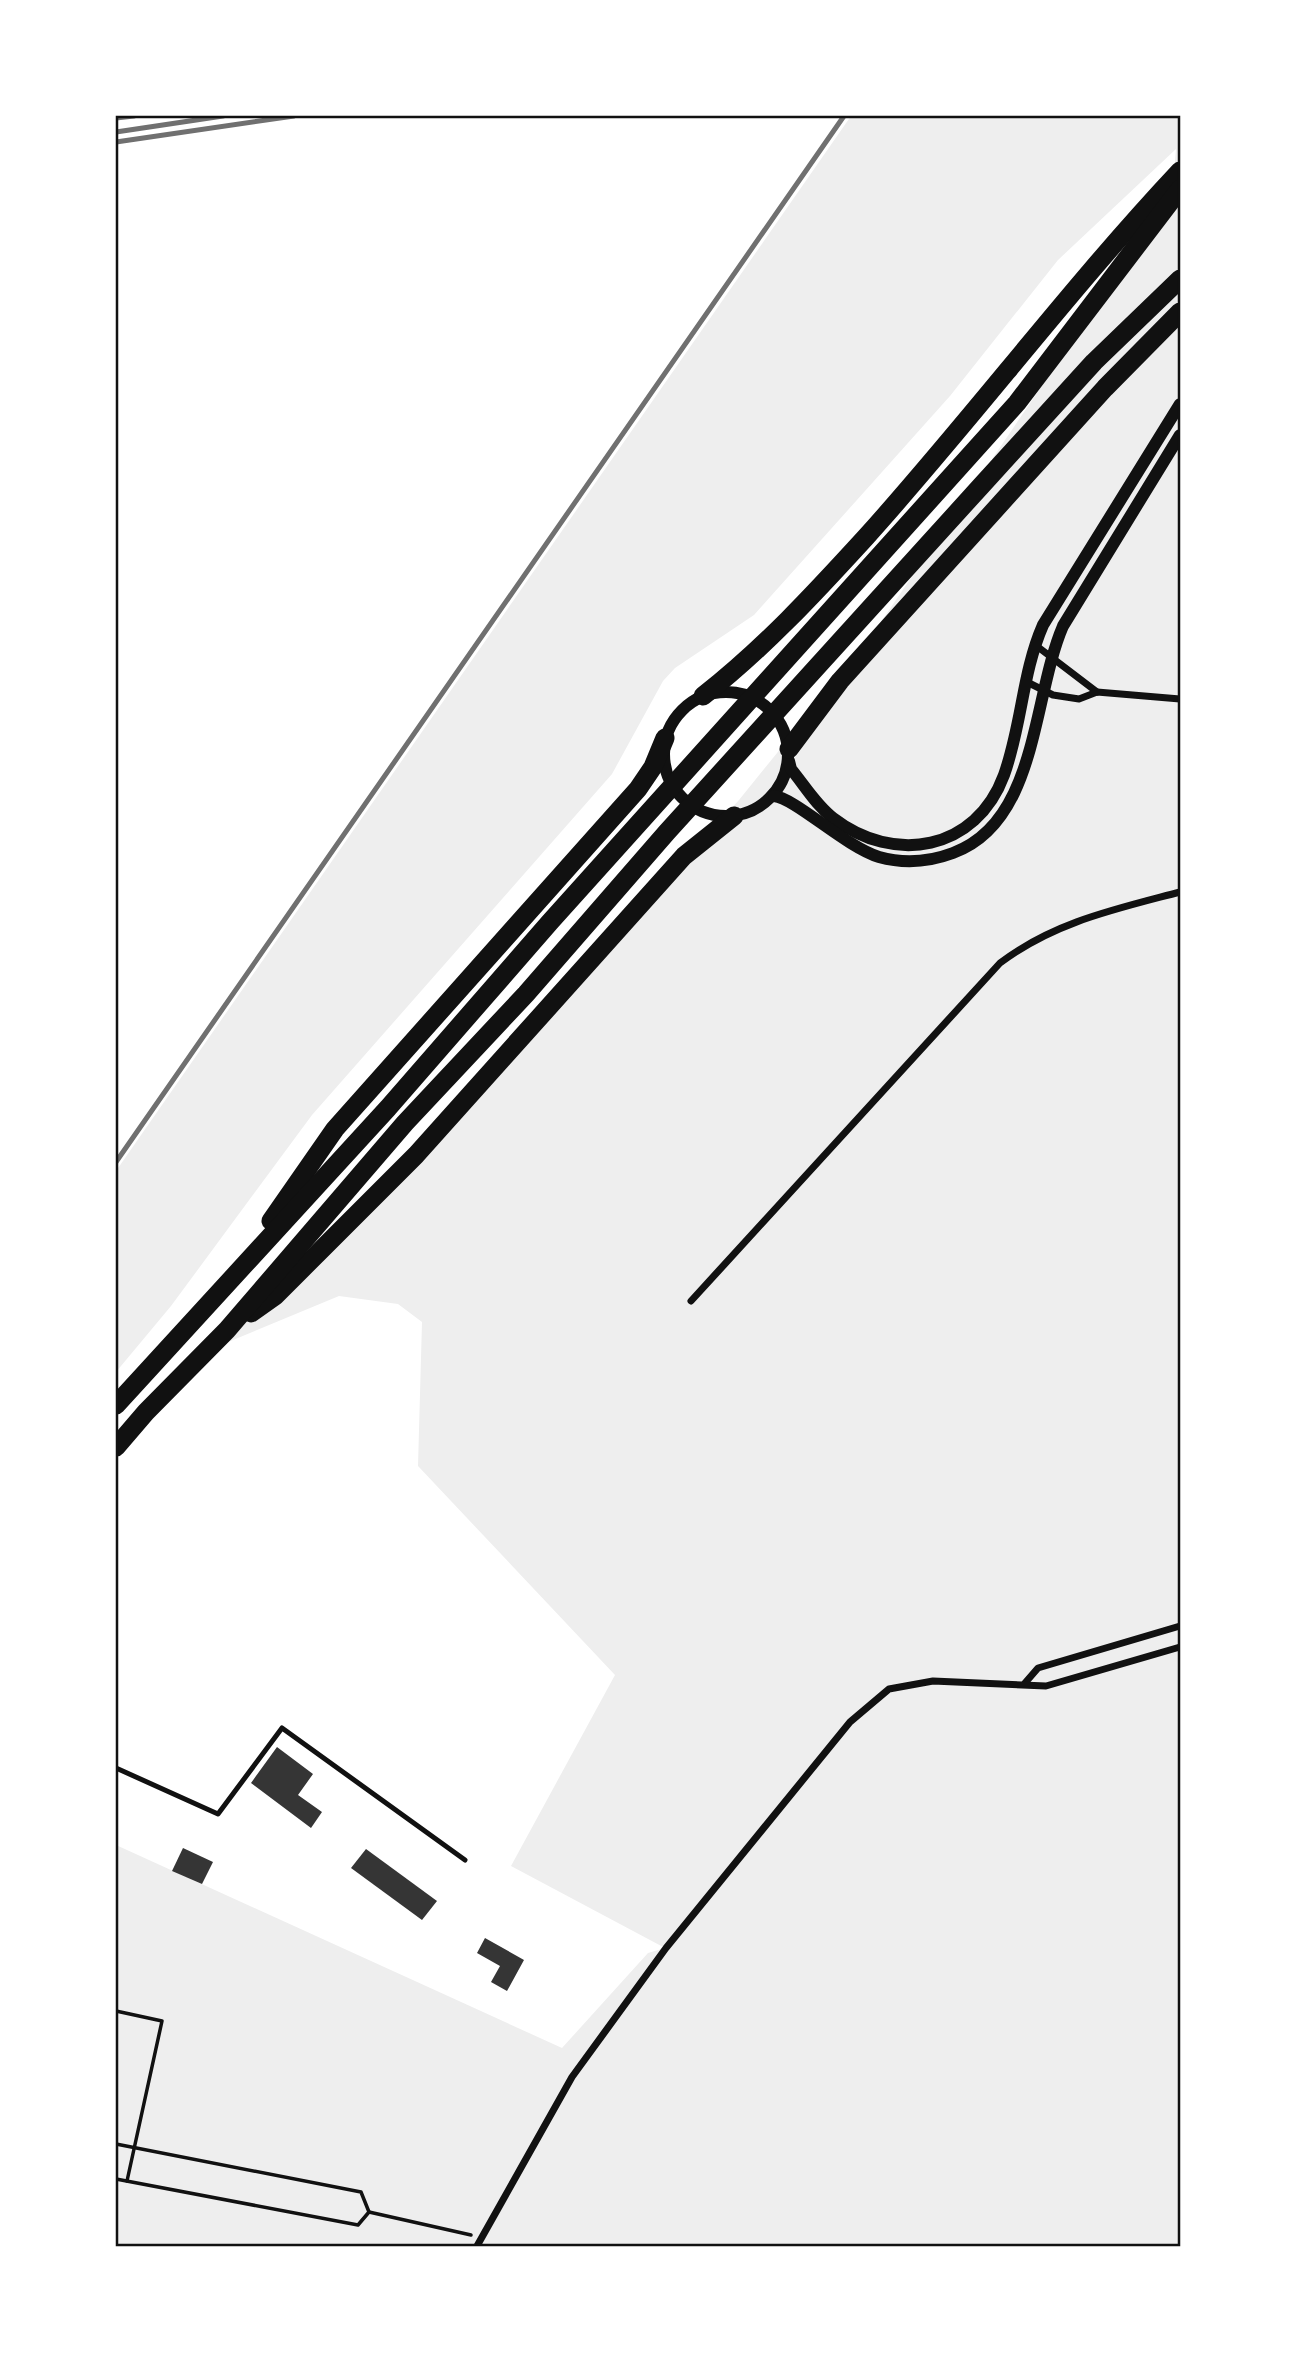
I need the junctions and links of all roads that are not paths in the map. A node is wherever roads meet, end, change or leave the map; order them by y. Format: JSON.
{"nodes":[{"id":1,"x":1181,"y":171,"type":"edge"},
{"id":2,"x":1181,"y":189,"type":"edge"},
{"id":3,"x":1181,"y":279,"type":"edge"},
{"id":4,"x":1181,"y":312,"type":"edge"},
{"id":5,"x":1178,"y":413,"type":"edge"},
{"id":6,"x":1181,"y":435,"type":"edge"},
{"id":7,"x":1034,"y":644,"type":"junction"},
{"id":8,"x":1051,"y":656,"type":"junction"},
{"id":9,"x":1024,"y":681,"type":"junction"},
{"id":10,"x":1042,"y":690,"type":"junction"},
{"id":11,"x":1097,"y":692,"type":"junction"},
{"id":12,"x":703,"y":696,"type":"junction"},
{"id":13,"x":1181,"y":699,"type":"edge"},
{"id":14,"x":666,"y":738,"type":"junction"},
{"id":15,"x":789,"y":755,"type":"junction"},
{"id":16,"x":774,"y":796,"type":"junction"},
{"id":17,"x":734,"y":816,"type":"junction"},
{"id":18,"x":1181,"y":892,"type":"edge"},
{"id":19,"x":229,"y":1281,"type":"junction"},
{"id":20,"x":691,"y":1301,"type":"dead end"},
{"id":21,"x":227,"y":1330,"type":"junction"},
{"id":22,"x":116,"y":1405,"type":"edge"},
{"id":23,"x":116,"y":1447,"type":"edge"},
{"id":24,"x":1181,"y":1626,"type":"edge"},
{"id":25,"x":1181,"y":1647,"type":"edge"},
{"id":26,"x":1025,"y":1683,"type":"junction"},
{"id":27,"x":116,"y":1768,"type":"edge"},
{"id":28,"x":465,"y":1860,"type":"dead end"},
{"id":29,"x":477,"y":2246,"type":"edge"}],
"edges":[{"from":1,"to":12,"type":"highway"},
{"from":2,"to":19,"type":"highway"},
{"from":3,"to":21,"type":"highway"},
{"from":4,"to":15,"type":"highway"},
{"from":5,"to":7,"type":"street"},
{"from":6,"to":8,"type":"street"},
{"from":7,"to":8,"type":"street"},
{"from":7,"to":9,"type":"street"},
{"from":8,"to":10,"type":"street"},
{"from":8,"to":11,"type":"street"},
{"from":9,"to":10,"type":"street"},
{"from":9,"to":15,"type":"street"},
{"from":10,"to":11,"type":"street"},
{"from":10,"to":16,"type":"street"},
{"from":11,"to":13,"type":"street"},
{"from":12,"to":14,"type":"street"},
{"from":12,"to":15,"type":"street"},
{"from":14,"to":17,"type":"street"},
{"from":14,"to":19,"type":"highway"},
{"from":15,"to":16,"type":"street"},
{"from":16,"to":17,"type":"street"},
{"from":17,"to":21,"type":"highway"},
{"from":18,"to":20,"type":"street"},
{"from":19,"to":22,"type":"highway"},
{"from":21,"to":23,"type":"highway"},
{"from":24,"to":26,"type":"street"},
{"from":25,"to":26,"type":"street"},
{"from":26,"to":29,"type":"street"},
{"from":27,"to":28,"type":"lane"}]}
